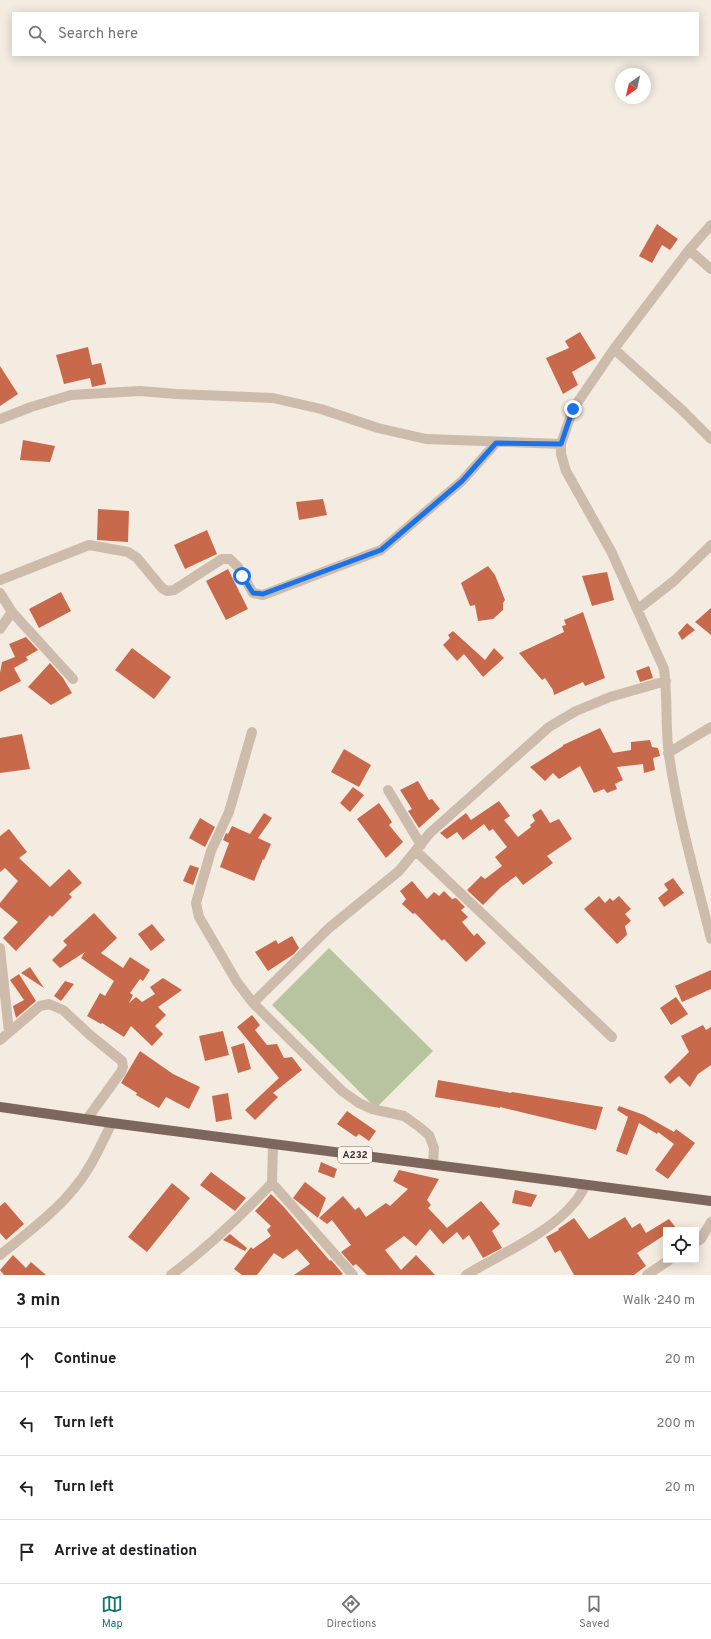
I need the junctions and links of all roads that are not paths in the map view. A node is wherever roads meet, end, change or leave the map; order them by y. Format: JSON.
{"nodes":[{"id":1,"x":711,"y":225,"type":"edge"},
{"id":2,"x":689,"y":250,"type":"junction"},
{"id":3,"x":711,"y":269,"type":"edge"},
{"id":4,"x":614,"y":348,"type":"junction"},
{"id":5,"x":0,"y":419,"type":"edge"},
{"id":6,"x":711,"y":439,"type":"edge"},
{"id":7,"x":496,"y":443,"type":"junction"},
{"id":8,"x":561,"y":444,"type":"junction"},
{"id":9,"x":711,"y":545,"type":"edge"},
{"id":10,"x":0,"y":580,"type":"edge"},
{"id":11,"x":0,"y":593,"type":"edge"},
{"id":12,"x":638,"y":609,"type":"junction"},
{"id":13,"x":12,"y":612,"type":"junction"},
{"id":14,"x":0,"y":629,"type":"edge"},
{"id":15,"x":73,"y":679,"type":"dead end"},
{"id":16,"x":666,"y":681,"type":"junction"},
{"id":17,"x":711,"y":727,"type":"edge"},
{"id":18,"x":252,"y":732,"type":"dead end"},
{"id":19,"x":668,"y":753,"type":"junction"},
{"id":20,"x":388,"y":790,"type":"dead end"},
{"id":21,"x":418,"y":848,"type":"junction"},
{"id":22,"x":708,"y":916,"type":"edge"},
{"id":23,"x":711,"y":939,"type":"edge"},
{"id":24,"x":0,"y":948,"type":"edge"},
{"id":25,"x":253,"y":1003,"type":"junction"},
{"id":26,"x":9,"y":1032,"type":"junction"},
{"id":27,"x":612,"y":1037,"type":"dead end"},
{"id":28,"x":0,"y":1040,"type":"edge"},
{"id":29,"x":0,"y":1107,"type":"edge"},
{"id":30,"x":87,"y":1119,"type":"junction"},
{"id":31,"x":112,"y":1123,"type":"junction"},
{"id":32,"x":273,"y":1144,"type":"junction"},
{"id":33,"x":433,"y":1165,"type":"junction"},
{"id":34,"x":272,"y":1183,"type":"junction"},
{"id":35,"x":586,"y":1186,"type":"junction"},
{"id":36,"x":711,"y":1201,"type":"edge"},
{"id":37,"x":711,"y":1222,"type":"edge"},
{"id":38,"x":699,"y":1240,"type":"edge"},
{"id":39,"x":0,"y":1255,"type":"edge"},
{"id":40,"x":665,"y":1263,"type":"edge"},
{"id":41,"x":171,"y":1275,"type":"edge"},
{"id":42,"x":353,"y":1275,"type":"edge"},
{"id":43,"x":466,"y":1275,"type":"edge"},
{"id":44,"x":647,"y":1275,"type":"edge"}],
"edges":[{"from":1,"to":2,"type":"street"},
{"from":2,"to":3,"type":"street"},
{"from":2,"to":4,"type":"street"},
{"from":4,"to":6,"type":"street"},
{"from":4,"to":8,"type":"street"},
{"from":5,"to":7,"type":"street"},
{"from":7,"to":8,"type":"street"},
{"from":7,"to":10,"type":"street"},
{"from":8,"to":12,"type":"street"},
{"from":9,"to":12,"type":"street"},
{"from":11,"to":13,"type":"street"},
{"from":12,"to":16,"type":"street"},
{"from":13,"to":14,"type":"street"},
{"from":13,"to":15,"type":"street"},
{"from":16,"to":19,"type":"street"},
{"from":16,"to":21,"type":"street"},
{"from":17,"to":19,"type":"street"},
{"from":18,"to":25,"type":"street"},
{"from":19,"to":22,"type":"street"},
{"from":20,"to":21,"type":"street"},
{"from":21,"to":25,"type":"street"},
{"from":21,"to":27,"type":"street"},
{"from":22,"to":23,"type":"street"},
{"from":24,"to":26,"type":"street"},
{"from":25,"to":33,"type":"street"},
{"from":26,"to":28,"type":"street"},
{"from":26,"to":30,"type":"street"},
{"from":29,"to":30,"type":"main road","number":"A232"},
{"from":30,"to":31,"type":"main road","number":"A232"},
{"from":31,"to":32,"type":"main road","number":"A232"},
{"from":31,"to":39,"type":"street"},
{"from":32,"to":33,"type":"main road","number":"A232"},
{"from":32,"to":34,"type":"street"},
{"from":33,"to":35,"type":"main road","number":"A232"},
{"from":34,"to":41,"type":"street"},
{"from":34,"to":42,"type":"street"},
{"from":35,"to":36,"type":"main road","number":"A232"},
{"from":35,"to":43,"type":"street"},
{"from":37,"to":38,"type":"street"},
{"from":40,"to":44,"type":"street"}]}
